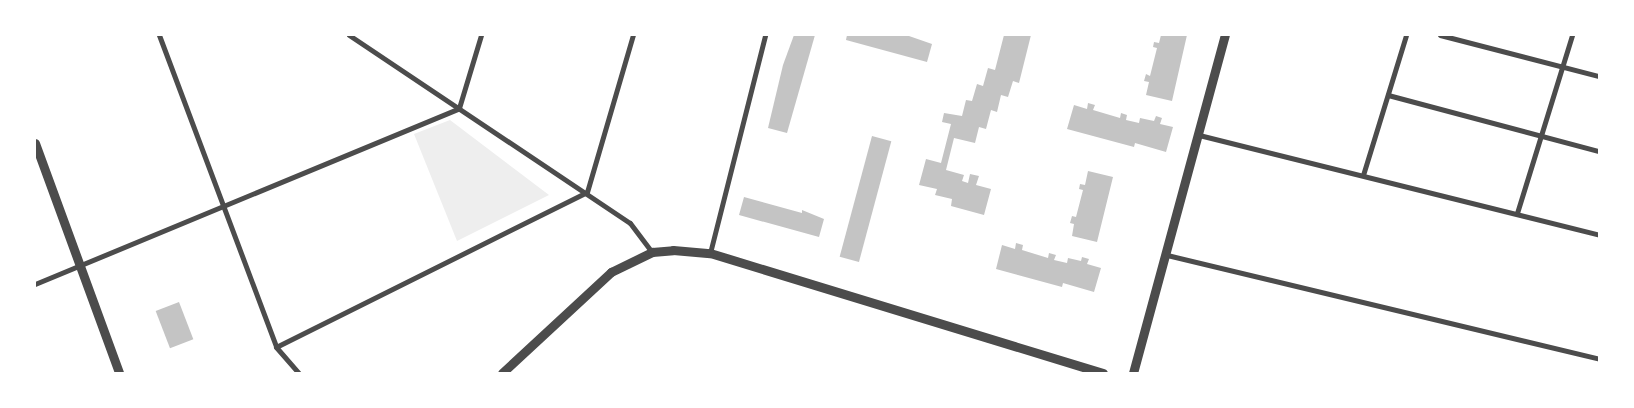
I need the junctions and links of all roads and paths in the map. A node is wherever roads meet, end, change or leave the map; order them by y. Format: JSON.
{"nodes":[{"id":1,"x":159,"y":35,"type":"edge"},
{"id":2,"x":349,"y":35,"type":"edge"},
{"id":3,"x":481,"y":35,"type":"edge"},
{"id":4,"x":633,"y":35,"type":"edge"},
{"id":5,"x":765,"y":35,"type":"edge"},
{"id":6,"x":1224,"y":35,"type":"edge"},
{"id":7,"x":1406,"y":35,"type":"edge"},
{"id":8,"x":1440,"y":35,"type":"edge"},
{"id":9,"x":1572,"y":35,"type":"edge"},
{"id":10,"x":1562,"y":67,"type":"junction"},
{"id":11,"x":1599,"y":76,"type":"edge"},
{"id":12,"x":1388,"y":95,"type":"junction"},
{"id":13,"x":459,"y":108,"type":"junction"},
{"id":14,"x":1199,"y":134,"type":"junction"},
{"id":15,"x":1540,"y":136,"type":"junction"},
{"id":16,"x":35,"y":143,"type":"edge"},
{"id":17,"x":1599,"y":151,"type":"edge"},
{"id":18,"x":1363,"y":175,"type":"junction"},
{"id":19,"x":587,"y":192,"type":"junction"},
{"id":20,"x":222,"y":207,"type":"junction"},
{"id":21,"x":1517,"y":213,"type":"junction"},
{"id":22,"x":1599,"y":235,"type":"edge"},
{"id":23,"x":652,"y":252,"type":"junction"},
{"id":24,"x":710,"y":253,"type":"junction"},
{"id":25,"x":1167,"y":255,"type":"junction"},
{"id":26,"x":80,"y":265,"type":"junction"},
{"id":27,"x":35,"y":284,"type":"edge"},
{"id":28,"x":276,"y":347,"type":"junction"},
{"id":29,"x":1599,"y":359,"type":"edge"},
{"id":30,"x":119,"y":373,"type":"edge"},
{"id":31,"x":299,"y":373,"type":"edge"},
{"id":32,"x":502,"y":373,"type":"edge"},
{"id":33,"x":1103,"y":373,"type":"edge"},
{"id":34,"x":1133,"y":373,"type":"edge"}],
"edges":[{"from":1,"to":20,"type":"street"},
{"from":2,"to":13,"type":"street"},
{"from":3,"to":13,"type":"street"},
{"from":4,"to":19,"type":"street"},
{"from":5,"to":24,"type":"street"},
{"from":6,"to":14,"type":"street"},
{"from":7,"to":12,"type":"street"},
{"from":8,"to":10,"type":"street"},
{"from":9,"to":10,"type":"street"},
{"from":10,"to":11,"type":"street"},
{"from":10,"to":15,"type":"street"},
{"from":12,"to":15,"type":"street"},
{"from":12,"to":18,"type":"street"},
{"from":13,"to":19,"type":"street"},
{"from":13,"to":20,"type":"street"},
{"from":14,"to":18,"type":"street"},
{"from":14,"to":25,"type":"street"},
{"from":15,"to":17,"type":"street"},
{"from":15,"to":21,"type":"street"},
{"from":16,"to":26,"type":"street"},
{"from":18,"to":21,"type":"street"},
{"from":19,"to":23,"type":"street"},
{"from":19,"to":28,"type":"street"},
{"from":20,"to":26,"type":"street"},
{"from":20,"to":28,"type":"street"},
{"from":21,"to":22,"type":"street"},
{"from":23,"to":24,"type":"street"},
{"from":23,"to":32,"type":"street"},
{"from":24,"to":33,"type":"street"},
{"from":25,"to":29,"type":"street"},
{"from":25,"to":34,"type":"street"},
{"from":26,"to":27,"type":"street"},
{"from":26,"to":30,"type":"street"},
{"from":28,"to":31,"type":"street"}]}
